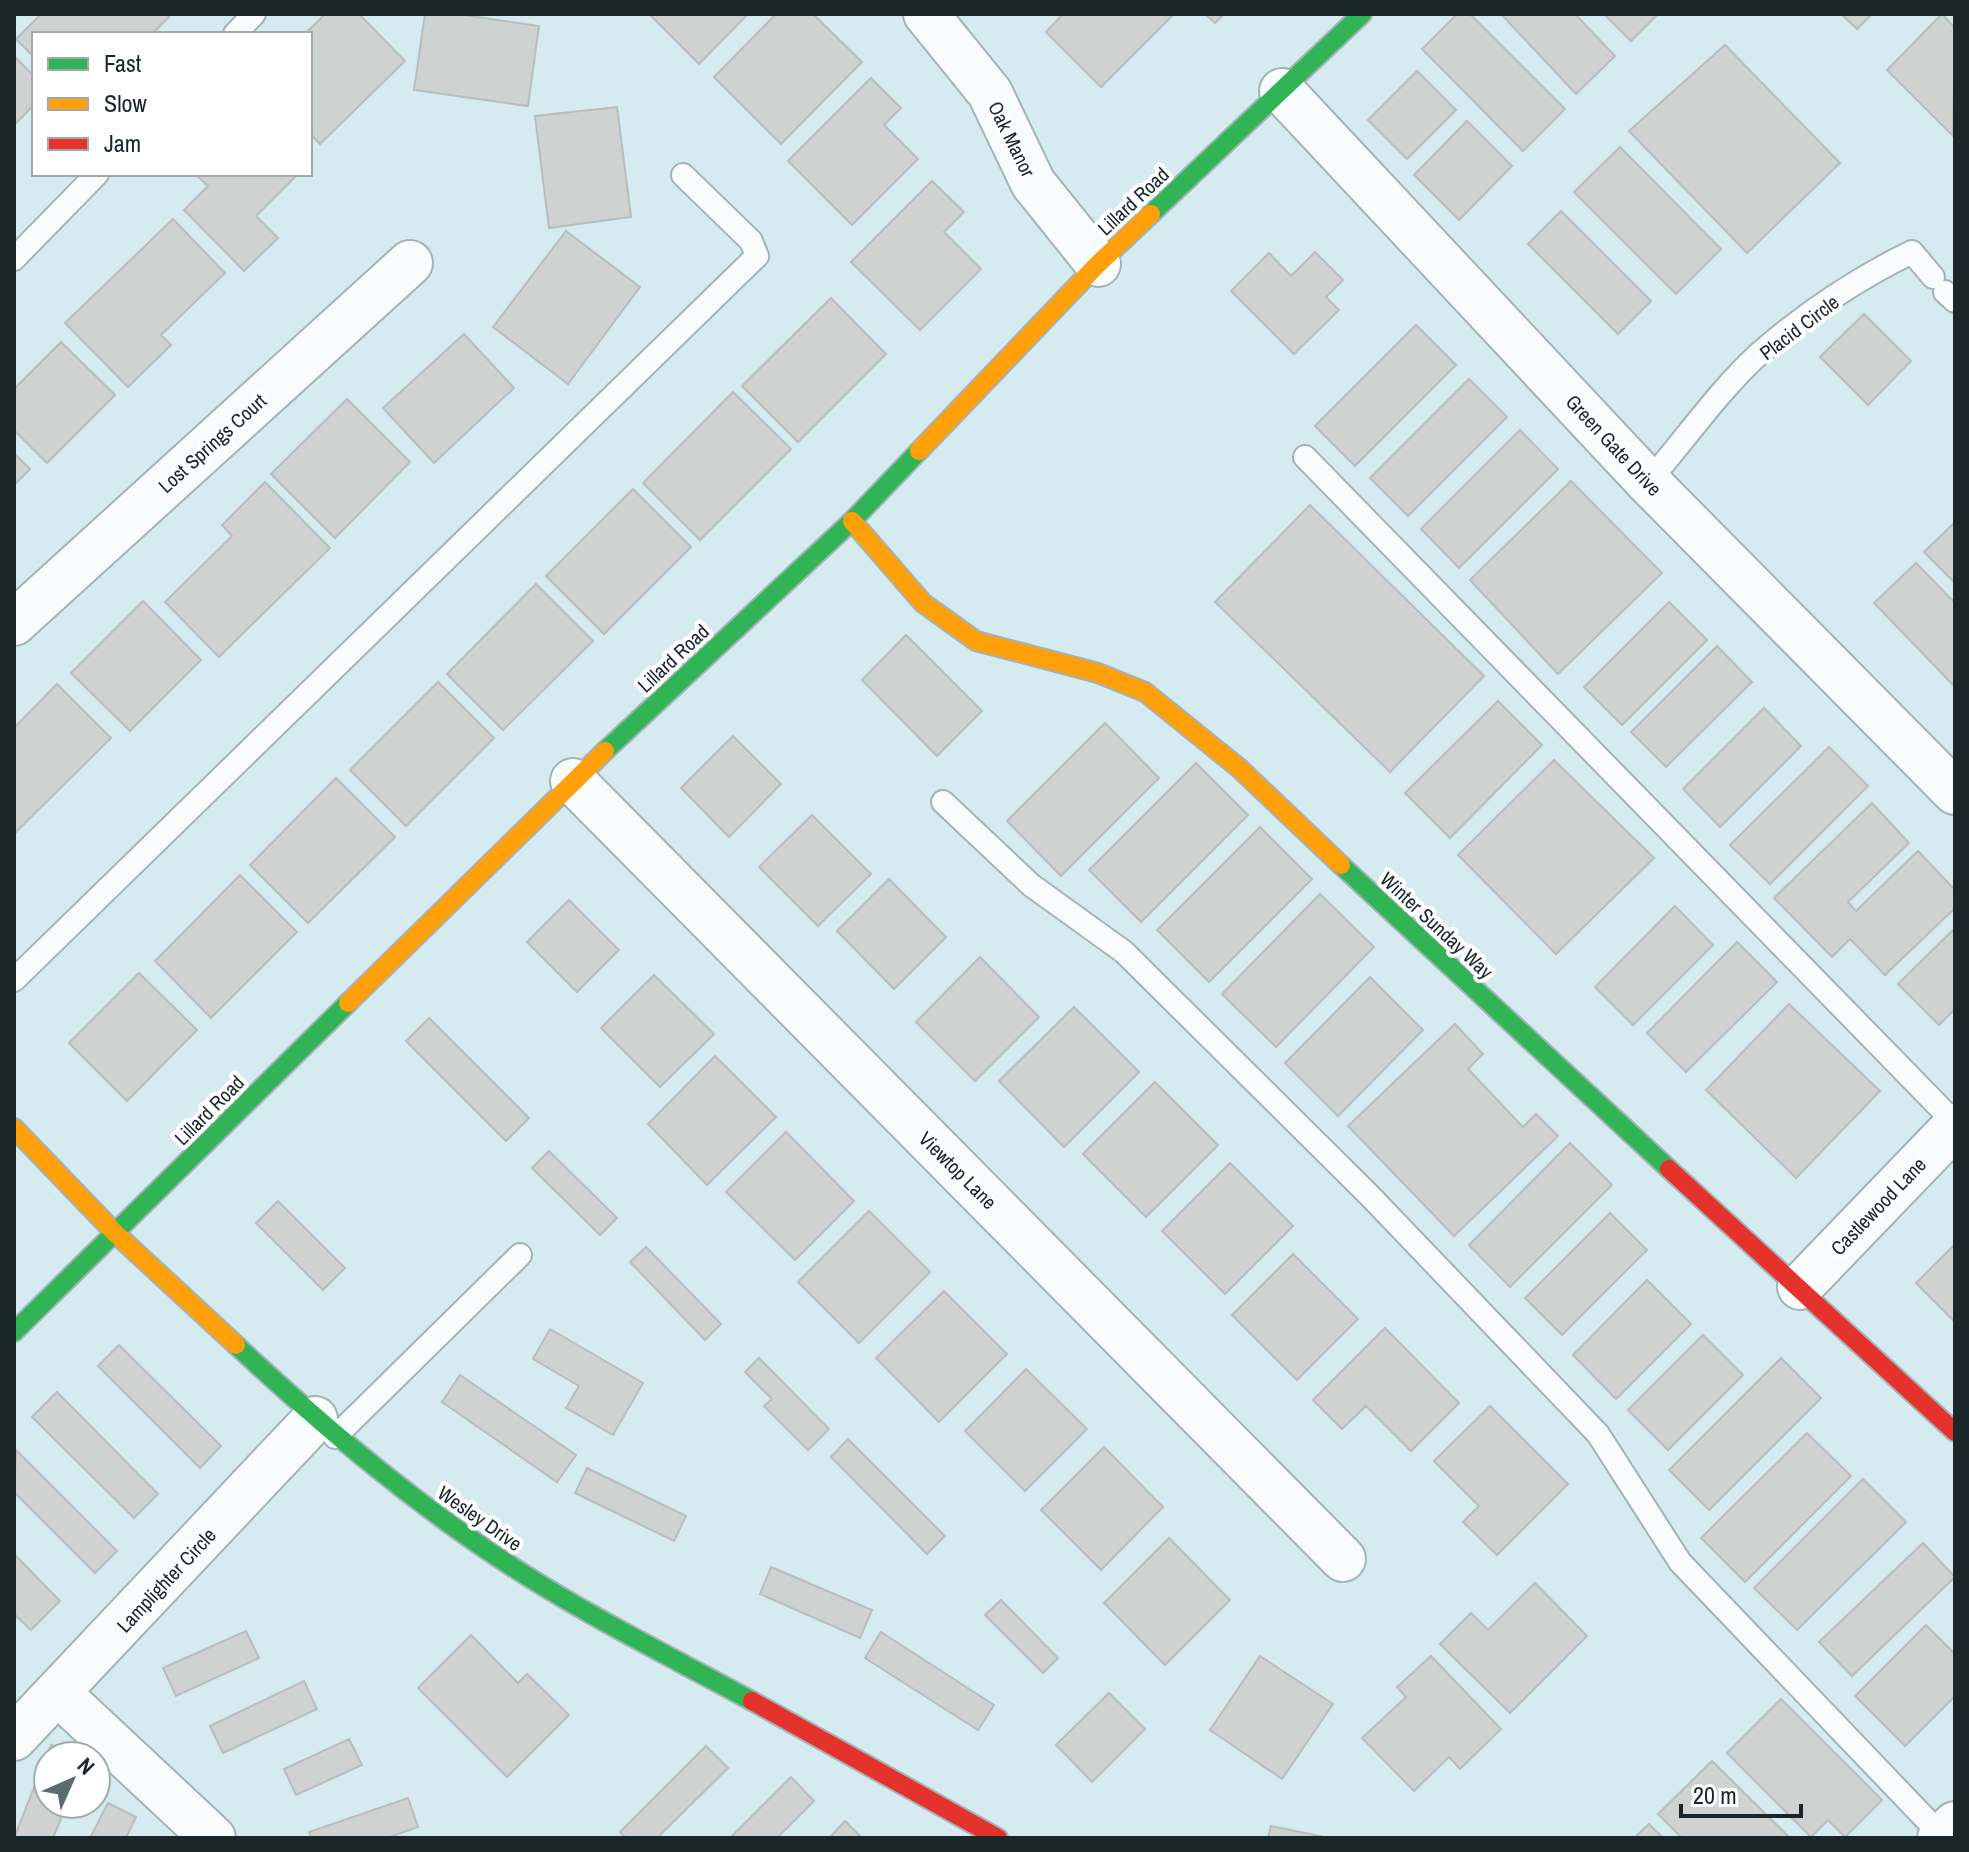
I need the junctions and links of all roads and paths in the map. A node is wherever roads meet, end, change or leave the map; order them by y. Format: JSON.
{"nodes":[{"id":1,"x":254,"y":14,"type":"edge"},
{"id":2,"x":926,"y":14,"type":"edge"},
{"id":3,"x":1362,"y":14,"type":"edge"},
{"id":4,"x":237,"y":32,"type":"edge"},
{"id":5,"x":1282,"y":91,"type":"junction"},
{"id":6,"x":683,"y":175,"type":"dead end"},
{"id":7,"x":95,"y":176,"type":"edge"},
{"id":8,"x":14,"y":259,"type":"edge"},
{"id":9,"x":410,"y":263,"type":"dead end"},
{"id":10,"x":1098,"y":264,"type":"junction"},
{"id":11,"x":1945,"y":290,"type":"edge"},
{"id":12,"x":1305,"y":457,"type":"dead end"},
{"id":13,"x":1648,"y":482,"type":"junction"},
{"id":14,"x":852,"y":521,"type":"junction"},
{"id":15,"x":14,"y":623,"type":"edge"},
{"id":16,"x":573,"y":781,"type":"junction"},
{"id":17,"x":1952,"y":782,"type":"edge"},
{"id":18,"x":943,"y":802,"type":"dead end"},
{"id":19,"x":14,"y":980,"type":"edge"},
{"id":20,"x":1955,"y":1125,"type":"edge"},
{"id":21,"x":14,"y":1128,"type":"edge"},
{"id":22,"x":115,"y":1233,"type":"junction"},
{"id":23,"x":520,"y":1255,"type":"dead end"},
{"id":24,"x":1800,"y":1287,"type":"junction"},
{"id":25,"x":14,"y":1332,"type":"edge"},
{"id":26,"x":325,"y":1428,"type":"junction"},
{"id":27,"x":1955,"y":1432,"type":"edge"},
{"id":28,"x":1343,"y":1559,"type":"dead end"},
{"id":29,"x":59,"y":1694,"type":"junction"},
{"id":30,"x":14,"y":1738,"type":"edge"},
{"id":31,"x":1946,"y":1833,"type":"edge"},
{"id":32,"x":213,"y":1838,"type":"edge"},
{"id":33,"x":998,"y":1838,"type":"edge"}],
"edges":[{"from":1,"to":4,"type":"lane"},
{"from":2,"to":10,"type":"street","name":"Oak Manor"},
{"from":3,"to":5,"type":"street","name":"Lillard Road"},
{"from":5,"to":10,"type":"street","name":"Lillard Road"},
{"from":5,"to":13,"type":"street","name":"Green Gate Drive"},
{"from":6,"to":19,"type":"lane"},
{"from":7,"to":8,"type":"lane"},
{"from":9,"to":15,"type":"street","name":"Lost Springs Court"},
{"from":10,"to":14,"type":"street","name":"Lillard Road"},
{"from":11,"to":13,"type":"lane","name":"Placid Circle"},
{"from":12,"to":20,"type":"lane"},
{"from":13,"to":17,"type":"street","name":"Green Gate Drive"},
{"from":14,"to":16,"type":"street","name":"Lillard Road"},
{"from":14,"to":24,"type":"street","name":"Winter Sunday Way"},
{"from":16,"to":22,"type":"street","name":"Lillard Road"},
{"from":16,"to":28,"type":"street","name":"Viewtop Lane"},
{"from":18,"to":31,"type":"lane"},
{"from":20,"to":24,"type":"street","name":"Castlewood Lane"},
{"from":21,"to":22,"type":"street","name":"Wesley Drive"},
{"from":22,"to":25,"type":"street","name":"Lillard Road"},
{"from":22,"to":26,"type":"street","name":"Wesley Drive"},
{"from":23,"to":26,"type":"lane"},
{"from":24,"to":27,"type":"street","name":"Winter Sunday Way"},
{"from":26,"to":29,"type":"street","name":"Lamplighter Circle"},
{"from":26,"to":33,"type":"street","name":"Wesley Drive"},
{"from":29,"to":30,"type":"street","name":"Lamplighter Circle"},
{"from":29,"to":32,"type":"street"}]}
